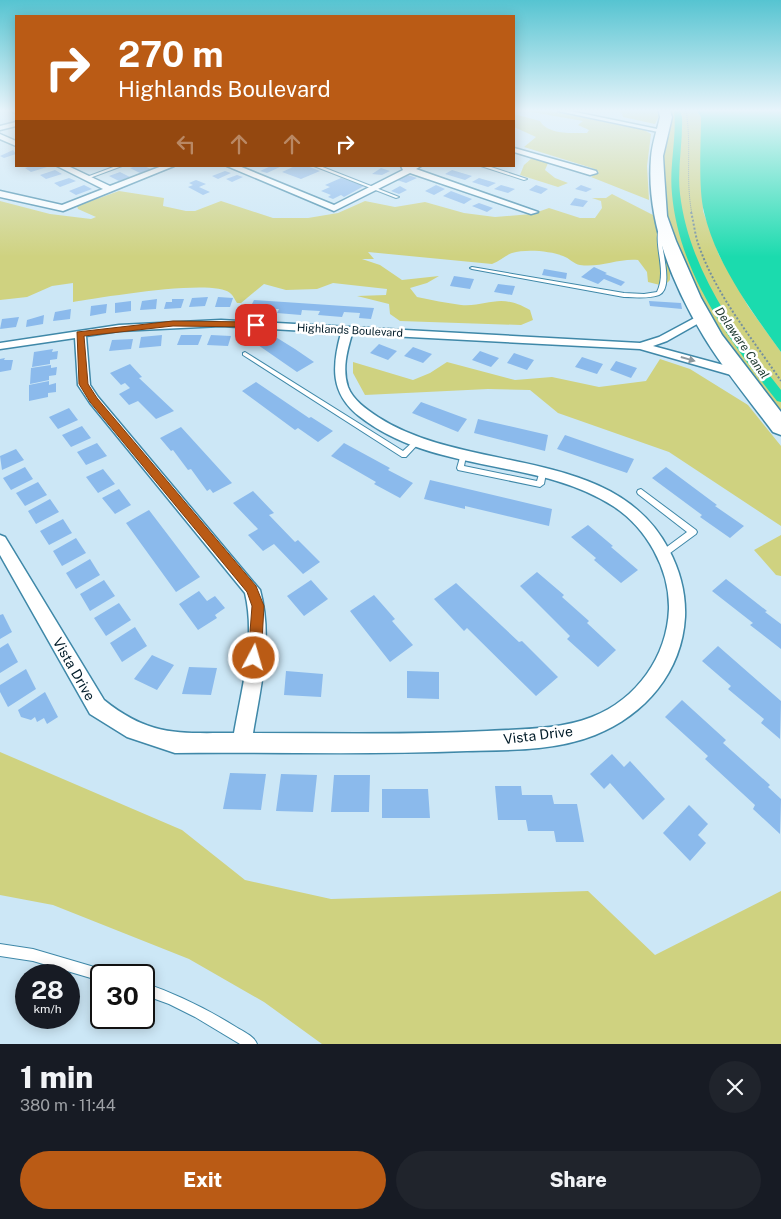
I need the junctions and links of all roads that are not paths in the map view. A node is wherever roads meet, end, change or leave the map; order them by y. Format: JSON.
{"nodes":[{"id":1,"x":547,"y":160,"type":"edge"},
{"id":2,"x":658,"y":160,"type":"edge"},
{"id":3,"x":64,"y":167,"type":"edge"},
{"id":4,"x":117,"y":167,"type":"edge"},
{"id":5,"x":167,"y":167,"type":"edge"},
{"id":6,"x":233,"y":167,"type":"edge"},
{"id":7,"x":319,"y":167,"type":"edge"},
{"id":8,"x":486,"y":167,"type":"edge"},
{"id":9,"x":413,"y":168,"type":"edge"},
{"id":10,"x":593,"y":173,"type":"dead end"},
{"id":11,"x":86,"y":178,"type":"junction"},
{"id":12,"x":525,"y":179,"type":"dead end"},
{"id":13,"x":374,"y":188,"type":"junction"},
{"id":14,"x":109,"y":190,"type":"junction"},
{"id":15,"x":0,"y":194,"type":"edge"},
{"id":16,"x":397,"y":197,"type":"dead end"},
{"id":17,"x":534,"y":212,"type":"dead end"},
{"id":18,"x":662,"y":224,"type":"junction"},
{"id":19,"x":472,"y":268,"type":"dead end"},
{"id":20,"x":702,"y":317,"type":"junction"},
{"id":21,"x":347,"y":330,"type":"junction"},
{"id":22,"x":80,"y":334,"type":"junction"},
{"id":23,"x":0,"y":346,"type":"edge"},
{"id":24,"x":641,"y":346,"type":"junction"},
{"id":25,"x":245,"y":354,"type":"dead end"},
{"id":26,"x":738,"y":373,"type":"junction"},
{"id":27,"x":781,"y":426,"type":"edge"},
{"id":28,"x":417,"y":442,"type":"junction"},
{"id":29,"x":641,"y":492,"type":"dead end"},
{"id":30,"x":0,"y":541,"type":"edge"},
{"id":31,"x":663,"y":554,"type":"junction"},
{"id":32,"x":242,"y":742,"type":"junction"},
{"id":33,"x":0,"y":950,"type":"edge"},
{"id":34,"x":90,"y":972,"type":"edge"},
{"id":35,"x":155,"y":993,"type":"edge"},
{"id":36,"x":251,"y":1044,"type":"edge"}],
"edges":[{"from":1,"to":10,"type":"street"},
{"from":2,"to":18,"type":"highway"},
{"from":3,"to":11,"type":"street"},
{"from":4,"to":11,"type":"lane"},
{"from":5,"to":14,"type":"street"},
{"from":6,"to":13,"type":"street"},
{"from":7,"to":13,"type":"lane"},
{"from":8,"to":12,"type":"lane"},
{"from":9,"to":13,"type":"street"},
{"from":9,"to":17,"type":"street"},
{"from":11,"to":14,"type":"street"},
{"from":13,"to":16,"type":"lane"},
{"from":14,"to":15,"type":"street"},
{"from":18,"to":19,"type":"lane"},
{"from":18,"to":20,"type":"highway"},
{"from":20,"to":24,"type":"street","name":"Highlands Boulevard"},
{"from":20,"to":26,"type":"highway"},
{"from":21,"to":22,"type":"street","name":"Highlands Boulevard"},
{"from":21,"to":24,"type":"street","name":"Highlands Boulevard"},
{"from":21,"to":28,"type":"street","name":"Vista Drive"},
{"from":22,"to":23,"type":"street","name":"Highlands Boulevard"},
{"from":22,"to":32,"type":"street"},
{"from":24,"to":26,"type":"street","name":"Highlands Boulevard","one_way":true},
{"from":25,"to":28,"type":"lane"},
{"from":26,"to":27,"type":"highway"},
{"from":28,"to":31,"type":"street","name":"Vista Drive"},
{"from":29,"to":31,"type":"lane"},
{"from":30,"to":32,"type":"street","name":"Vista Drive"},
{"from":31,"to":32,"type":"street","name":"Vista Drive"},
{"from":33,"to":34,"type":"lane"},
{"from":35,"to":36,"type":"lane"}]}
